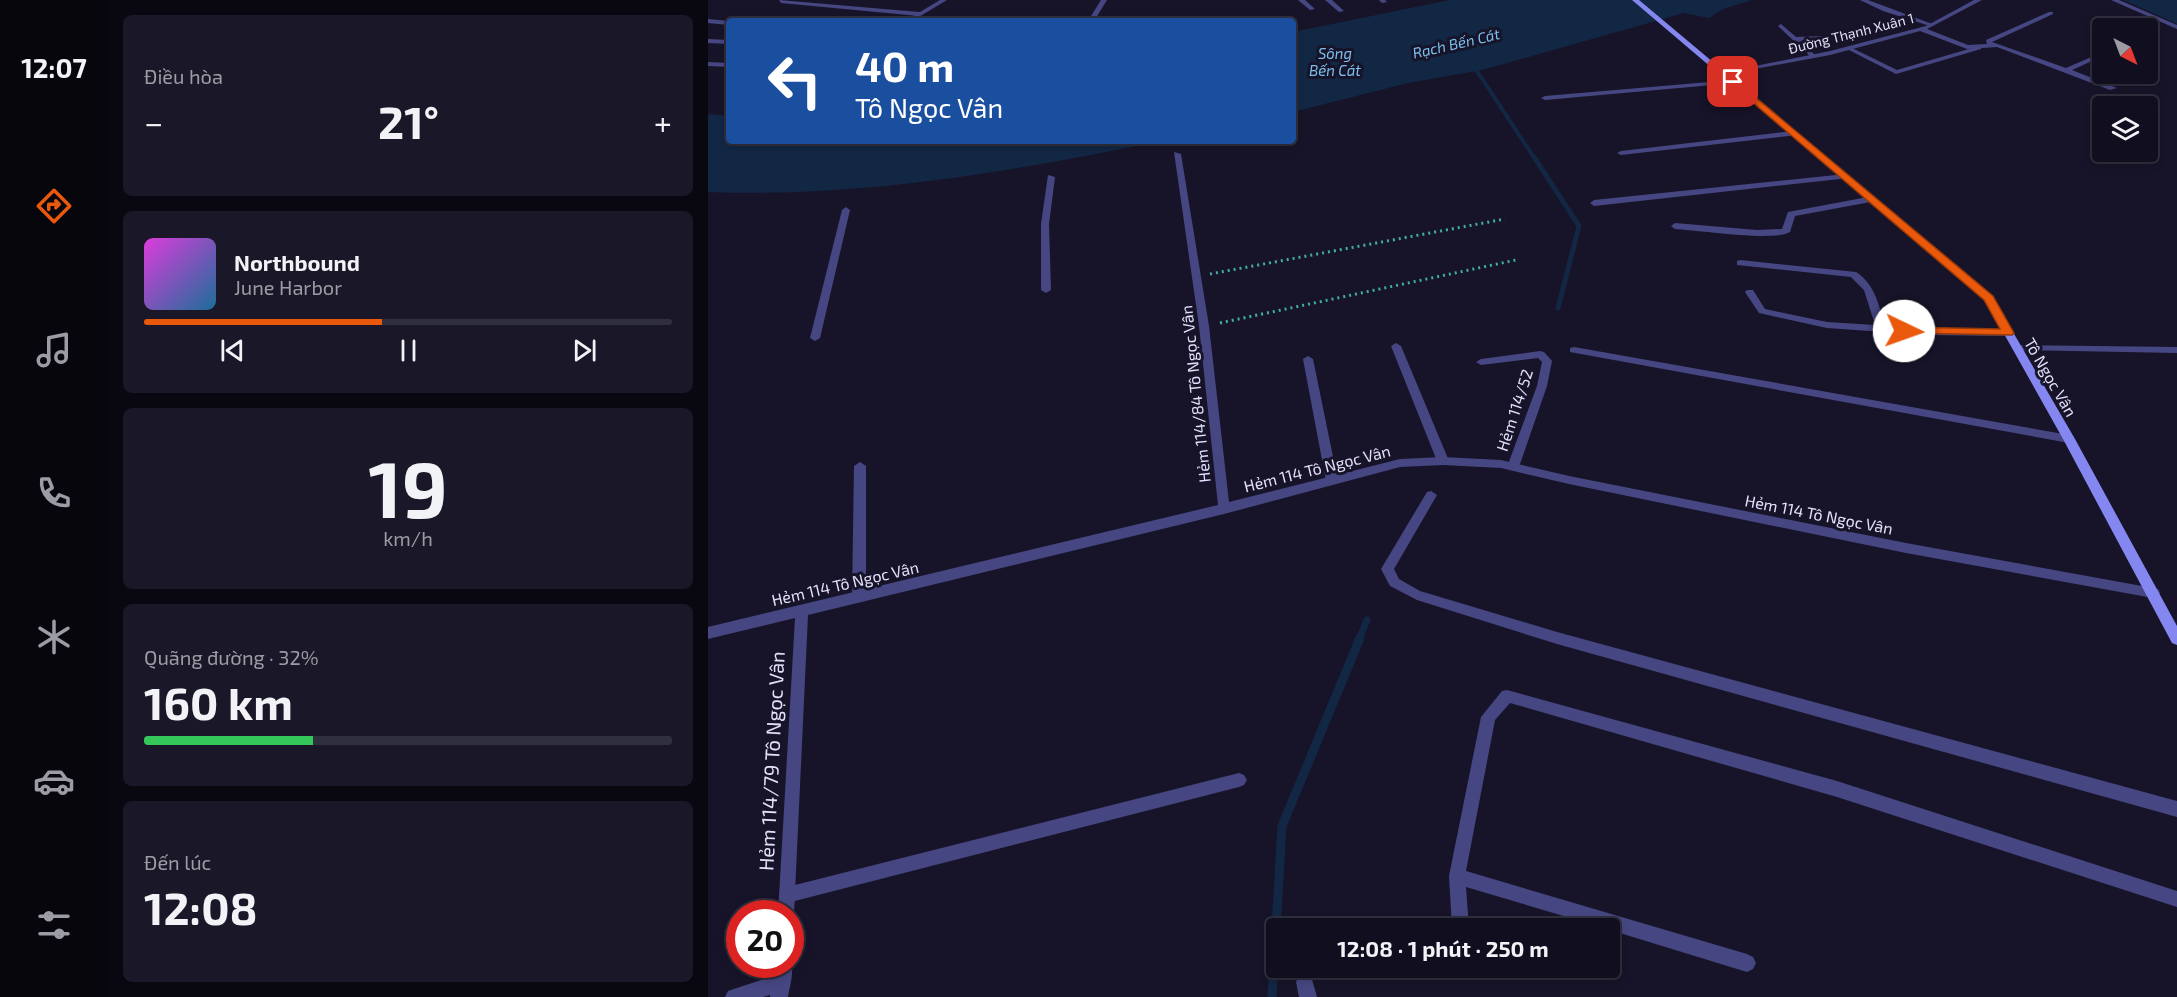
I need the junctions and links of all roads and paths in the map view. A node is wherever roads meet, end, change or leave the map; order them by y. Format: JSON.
{"nodes":[{"id":1,"x":944,"y":0,"type":"edge"},
{"id":2,"x":1104,"y":0,"type":"edge"},
{"id":3,"x":1301,"y":0,"type":"edge"},
{"id":4,"x":1328,"y":0,"type":"edge"},
{"id":5,"x":1635,"y":0,"type":"edge"},
{"id":6,"x":1863,"y":0,"type":"edge"},
{"id":7,"x":1979,"y":0,"type":"edge"},
{"id":8,"x":2114,"y":0,"type":"edge"},
{"id":9,"x":781,"y":1,"type":"edge"},
{"id":10,"x":1312,"y":9,"type":"dead end"},
{"id":11,"x":1341,"y":11,"type":"dead end"},
{"id":12,"x":2051,"y":13,"type":"dead end"},
{"id":13,"x":919,"y":14,"type":"junction"},
{"id":14,"x":913,"y":18,"type":"edge"},
{"id":15,"x":1092,"y":18,"type":"edge"},
{"id":16,"x":708,"y":21,"type":"edge"},
{"id":17,"x":726,"y":23,"type":"edge"},
{"id":18,"x":1932,"y":24,"type":"junction"},
{"id":19,"x":1781,"y":26,"type":"dead end"},
{"id":20,"x":2177,"y":27,"type":"edge"},
{"id":21,"x":1920,"y":29,"type":"junction"},
{"id":22,"x":1821,"y":37,"type":"dead end"},
{"id":23,"x":1795,"y":39,"type":"junction"},
{"id":24,"x":708,"y":41,"type":"edge"},
{"id":25,"x":726,"y":42,"type":"edge"},
{"id":26,"x":1993,"y":45,"type":"junction"},
{"id":27,"x":1848,"y":48,"type":"junction"},
{"id":28,"x":1979,"y":48,"type":"junction"},
{"id":29,"x":1813,"y":56,"type":"junction"},
{"id":30,"x":2092,"y":59,"type":"edge"},
{"id":31,"x":708,"y":64,"type":"edge"},
{"id":32,"x":726,"y":65,"type":"edge"},
{"id":33,"x":2065,"y":71,"type":"junction"},
{"id":34,"x":1723,"y":73,"type":"junction"},
{"id":35,"x":1733,"y":82,"type":"junction"},
{"id":36,"x":2113,"y":88,"type":"dead end"},
{"id":37,"x":1545,"y":98,"type":"dead end"},
{"id":38,"x":1794,"y":133,"type":"junction"},
{"id":39,"x":1622,"y":153,"type":"dead end"},
{"id":40,"x":1177,"y":154,"type":"dead end"},
{"id":41,"x":1846,"y":176,"type":"junction"},
{"id":42,"x":1051,"y":177,"type":"dead end"},
{"id":43,"x":1873,"y":200,"type":"junction"},
{"id":44,"x":1594,"y":202,"type":"dead end"},
{"id":45,"x":846,"y":210,"type":"dead end"},
{"id":46,"x":1505,"y":219,"type":"dead end"},
{"id":47,"x":1675,"y":226,"type":"dead end"},
{"id":48,"x":1516,"y":260,"type":"dead end"},
{"id":49,"x":1740,"y":263,"type":"dead end"},
{"id":50,"x":1197,"y":277,"type":"junction"},
{"id":51,"x":1046,"y":290,"type":"dead end"},
{"id":52,"x":1750,"y":292,"type":"dead end"},
{"id":53,"x":1204,"y":326,"type":"junction"},
{"id":54,"x":1881,"y":329,"type":"junction"},
{"id":55,"x":2008,"y":333,"type":"junction"},
{"id":56,"x":815,"y":338,"type":"dead end"},
{"id":57,"x":1396,"y":346,"type":"dead end"},
{"id":58,"x":2017,"y":348,"type":"junction"},
{"id":59,"x":1574,"y":350,"type":"dead end"},
{"id":60,"x":2177,"y":350,"type":"edge"},
{"id":61,"x":1308,"y":359,"type":"dead end"},
{"id":62,"x":1481,"y":362,"type":"dead end"},
{"id":63,"x":2069,"y":439,"type":"junction"},
{"id":64,"x":1443,"y":461,"type":"junction"},
{"id":65,"x":860,"y":466,"type":"dead end"},
{"id":66,"x":1513,"y":467,"type":"junction"},
{"id":67,"x":1332,"y":481,"type":"junction"},
{"id":68,"x":1431,"y":495,"type":"dead end"},
{"id":69,"x":1224,"y":508,"type":"junction"},
{"id":70,"x":2153,"y":592,"type":"junction"},
{"id":71,"x":859,"y":597,"type":"junction"},
{"id":72,"x":802,"y":610,"type":"junction"},
{"id":73,"x":708,"y":633,"type":"edge"},
{"id":74,"x":2177,"y":639,"type":"edge"},
{"id":75,"x":1239,"y":780,"type":"dead end"},
{"id":76,"x":2177,"y":809,"type":"edge"},
{"id":77,"x":1457,"y":876,"type":"junction"},
{"id":78,"x":787,"y":895,"type":"junction"},
{"id":79,"x":2177,"y":898,"type":"edge"},
{"id":80,"x":787,"y":900,"type":"edge"},
{"id":81,"x":1459,"y":918,"type":"edge"},
{"id":82,"x":1747,"y":963,"type":"dead end"},
{"id":83,"x":782,"y":981,"type":"edge"},
{"id":84,"x":734,"y":997,"type":"edge"}],
"edges":[{"from":1,"to":13,"type":"street"},
{"from":2,"to":15,"type":"street"},
{"from":3,"to":10,"type":"street"},
{"from":4,"to":11,"type":"street"},
{"from":5,"to":34,"type":"main road","name":"Tô Ngọc Vân"},
{"from":6,"to":18,"type":"street"},
{"from":7,"to":18,"type":"street","name":"Đường Thạnh Xuân 1"},
{"from":8,"to":20,"type":"street"},
{"from":9,"to":13,"type":"street"},
{"from":12,"to":26,"type":"street"},
{"from":13,"to":14,"type":"street"},
{"from":16,"to":17,"type":"street"},
{"from":18,"to":21,"type":"street","name":"Đường Thạnh Xuân 1"},
{"from":19,"to":23,"type":"street"},
{"from":21,"to":27,"type":"street","name":"Đường Thạnh Xuân 1"},
{"from":21,"to":28,"type":"street"},
{"from":22,"to":23,"type":"street"},
{"from":23,"to":29,"type":"street"},
{"from":24,"to":25,"type":"street"},
{"from":26,"to":28,"type":"street"},
{"from":26,"to":33,"type":"street"},
{"from":27,"to":28,"type":"street"},
{"from":27,"to":29,"type":"street","name":"Đường Thạnh Xuân 1"},
{"from":29,"to":34,"type":"street","name":"Đường Thạnh Xuân 1"},
{"from":30,"to":33,"type":"street"},
{"from":31,"to":32,"type":"street"},
{"from":33,"to":36,"type":"street"},
{"from":34,"to":35,"type":"main road","name":"Tô Ngọc Vân"},
{"from":35,"to":37,"type":"street"},
{"from":35,"to":38,"type":"main road","name":"Tô Ngọc Vân"},
{"from":38,"to":39,"type":"street"},
{"from":38,"to":41,"type":"main road","name":"Tô Ngọc Vân"},
{"from":40,"to":50,"type":"street","name":"Hẻm 114/84 Tô Ngọc Vân"},
{"from":41,"to":43,"type":"main road","name":"Tô Ngọc Vân"},
{"from":41,"to":44,"type":"street"},
{"from":42,"to":51,"type":"street"},
{"from":43,"to":47,"type":"street"},
{"from":43,"to":55,"type":"main road","name":"Tô Ngọc Vân"},
{"from":45,"to":56,"type":"street"},
{"from":46,"to":50,"type":"path"},
{"from":48,"to":53,"type":"path"},
{"from":49,"to":54,"type":"street"},
{"from":50,"to":53,"type":"street","name":"Hẻm 114/84 Tô Ngọc Vân"},
{"from":52,"to":54,"type":"street"},
{"from":53,"to":69,"type":"street","name":"Hẻm 114/84 Tô Ngọc Vân"},
{"from":54,"to":55,"type":"street"},
{"from":55,"to":58,"type":"main road","name":"Tô Ngọc Vân"},
{"from":57,"to":64,"type":"street"},
{"from":58,"to":60,"type":"street"},
{"from":58,"to":63,"type":"main road","name":"Tô Ngọc Vân"},
{"from":59,"to":63,"type":"street"},
{"from":61,"to":67,"type":"street"},
{"from":62,"to":66,"type":"street","name":"Hẻm 114/52"},
{"from":63,"to":70,"type":"main road","name":"Tô Ngọc Vân"},
{"from":64,"to":66,"type":"street","name":"Hẻm 114 Tô Ngọc Vân"},
{"from":64,"to":67,"type":"street","name":"Hẻm 114 Tô Ngọc Vân"},
{"from":65,"to":71,"type":"street"},
{"from":66,"to":70,"type":"street","name":"Hẻm 114 Tô Ngọc Vân"},
{"from":67,"to":69,"type":"street","name":"Hẻm 114 Tô Ngọc Vân"},
{"from":68,"to":76,"type":"street"},
{"from":69,"to":71,"type":"street","name":"Hẻm 114 Tô Ngọc Vân"},
{"from":70,"to":74,"type":"main road","name":"Tô Ngọc Vân"},
{"from":71,"to":72,"type":"street","name":"Hẻm 114 Tô Ngọc Vân"},
{"from":72,"to":73,"type":"street","name":"Hẻm 114 Tô Ngọc Vân"},
{"from":72,"to":78,"type":"street","name":"Hẻm 114/79 Tô Ngọc Vân"},
{"from":75,"to":78,"type":"street"},
{"from":77,"to":79,"type":"street"},
{"from":77,"to":81,"type":"street"},
{"from":77,"to":82,"type":"street"},
{"from":78,"to":80,"type":"street","name":"Hẻm 114/79 Tô Ngọc Vân"},
{"from":83,"to":84,"type":"street"}]}
